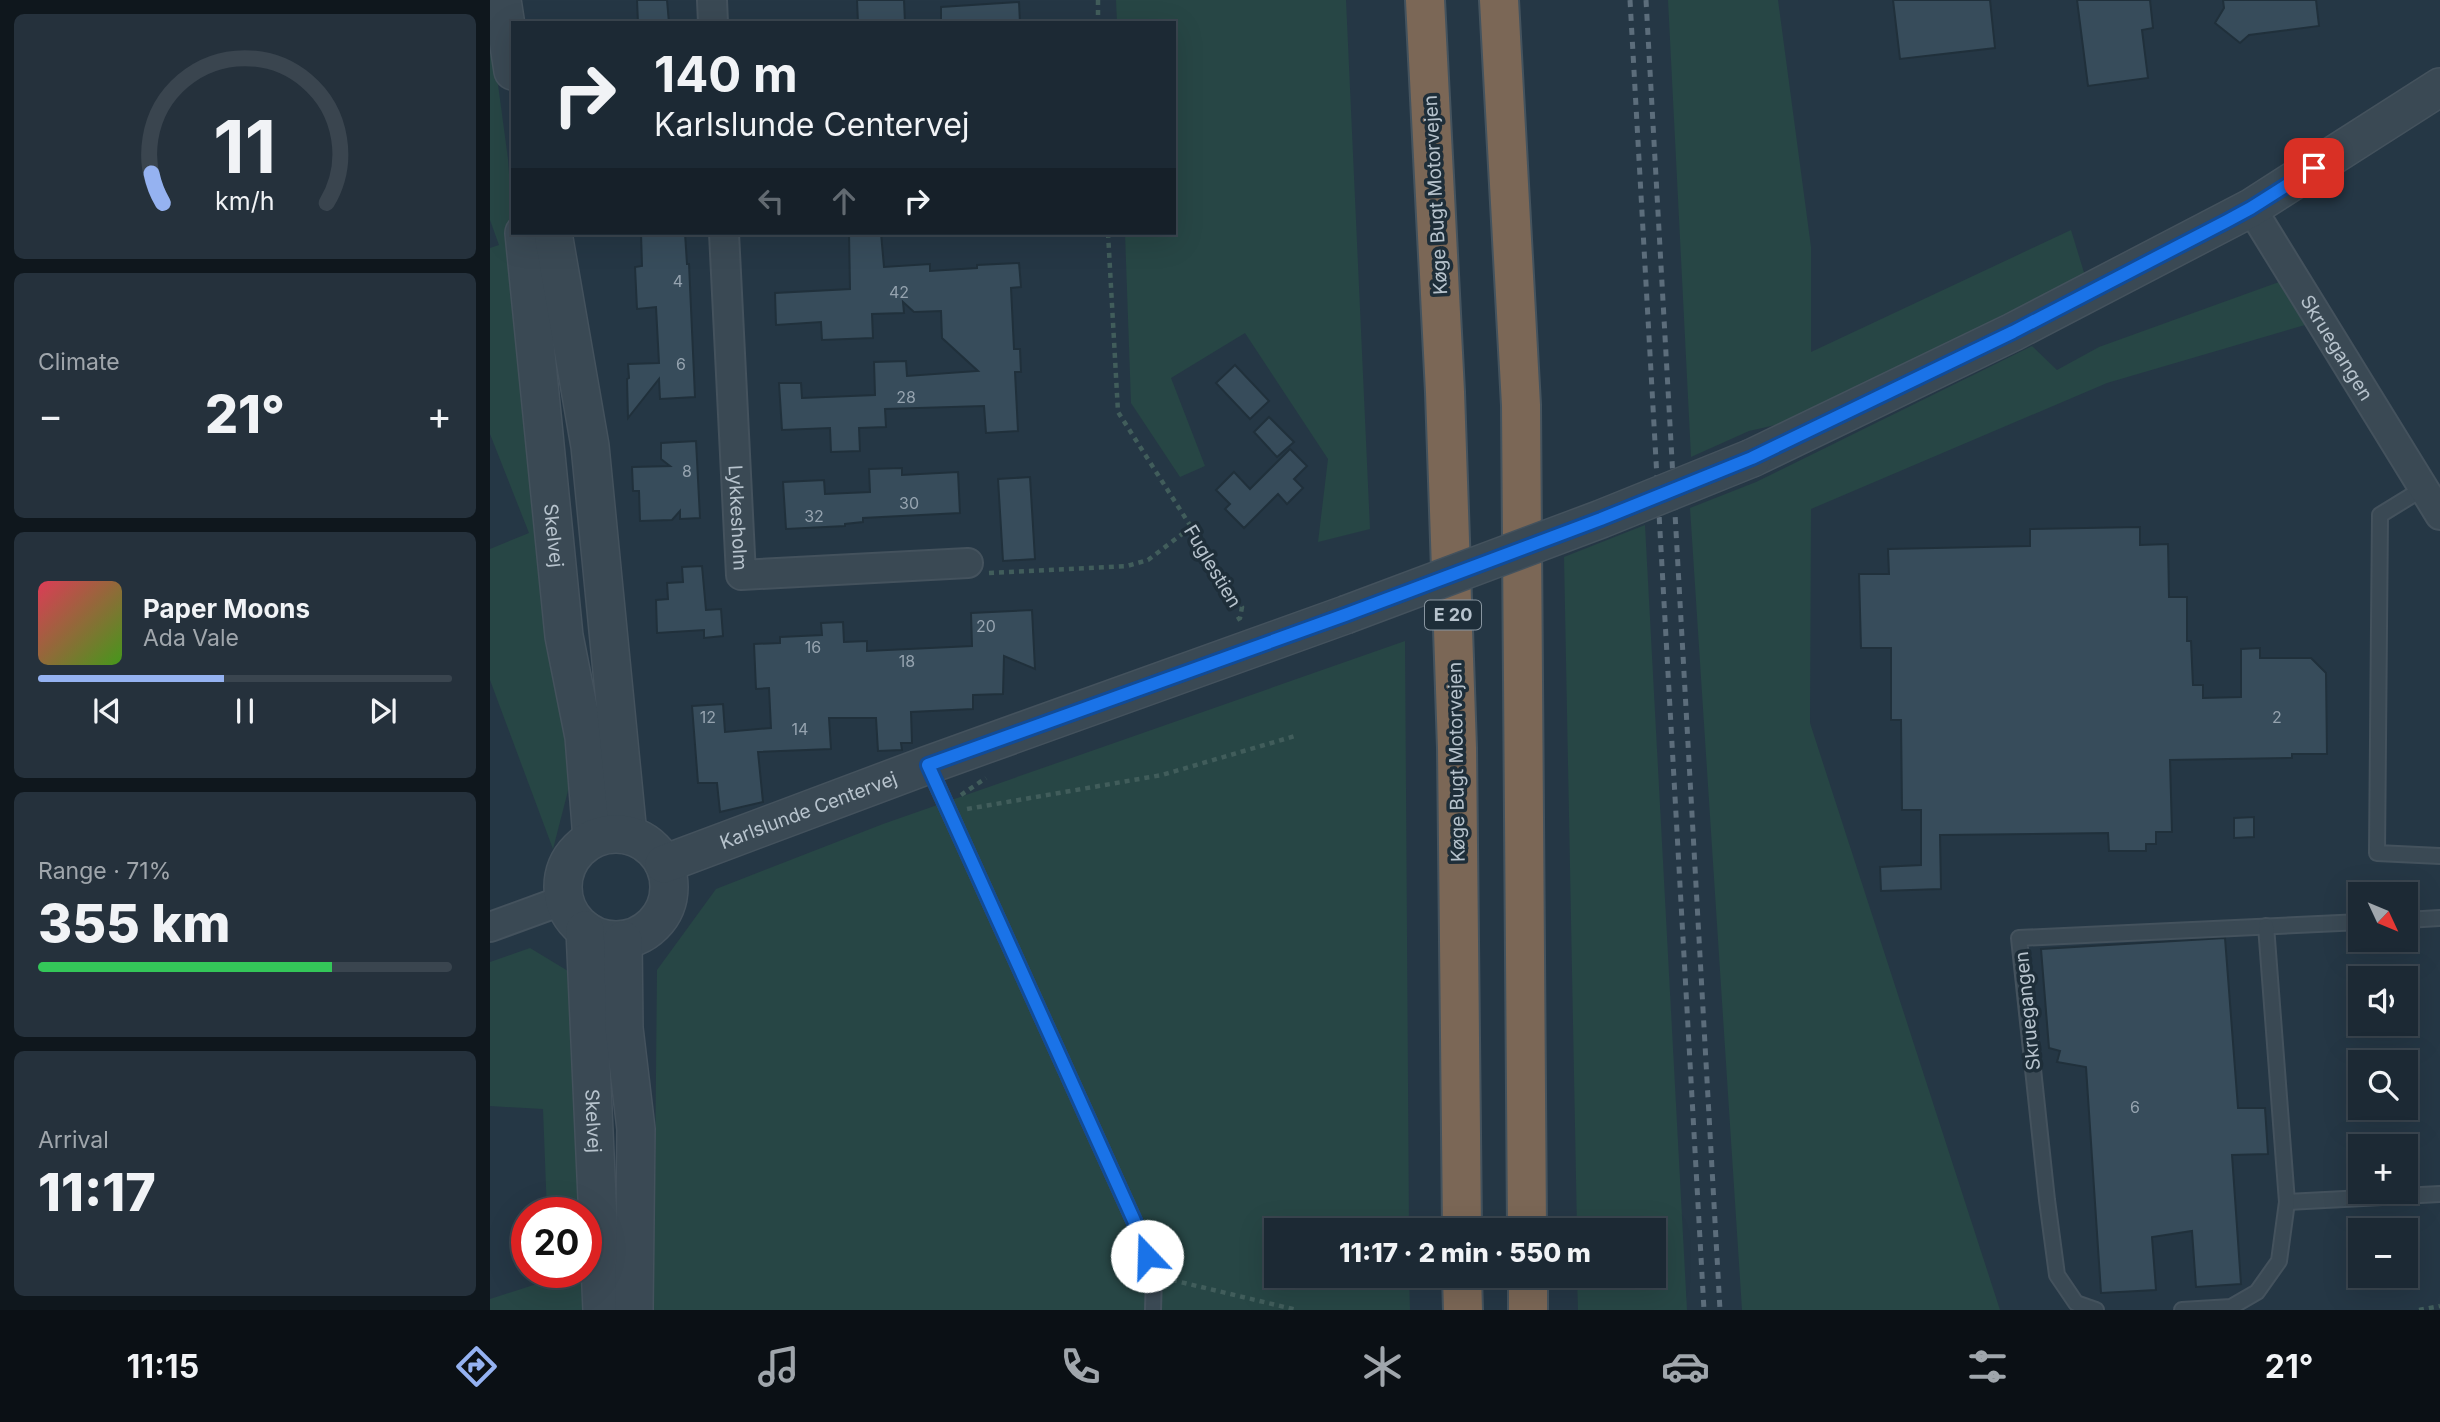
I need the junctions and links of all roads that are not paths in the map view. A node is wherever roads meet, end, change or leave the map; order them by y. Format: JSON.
{"nodes":[{"id":1,"x":502,"y":0,"type":"edge"},
{"id":2,"x":712,"y":0,"type":"edge"},
{"id":3,"x":1425,"y":0,"type":"edge"},
{"id":4,"x":1499,"y":0,"type":"edge"},
{"id":5,"x":713,"y":21,"type":"edge"},
{"id":6,"x":511,"y":58,"type":"edge"},
{"id":7,"x":2440,"y":87,"type":"edge"},
{"id":8,"x":2251,"y":208,"type":"junction"},
{"id":9,"x":524,"y":235,"type":"edge"},
{"id":10,"x":552,"y":235,"type":"edge"},
{"id":11,"x":723,"y":235,"type":"edge"},
{"id":12,"x":2432,"y":484,"type":"edge"},
{"id":13,"x":2440,"y":515,"type":"edge"},
{"id":14,"x":968,"y":563,"type":"road end"},
{"id":15,"x":928,"y":765,"type":"junction"},
{"id":16,"x":628,"y":835,"type":"junction"},
{"id":17,"x":592,"y":839,"type":"junction"},
{"id":18,"x":2440,"y":856,"type":"edge"},
{"id":19,"x":664,"y":864,"type":"junction"},
{"id":20,"x":564,"y":900,"type":"junction"},
{"id":21,"x":2440,"y":918,"type":"edge"},
{"id":22,"x":2418,"y":919,"type":"edge"},
{"id":23,"x":2348,"y":923,"type":"edge"},
{"id":24,"x":2266,"y":926,"type":"junction"},
{"id":25,"x":490,"y":927,"type":"edge"},
{"id":26,"x":585,"y":930,"type":"junction"},
{"id":27,"x":622,"y":940,"type":"junction"},
{"id":28,"x":2440,"y":1194,"type":"edge"},
{"id":29,"x":2287,"y":1202,"type":"junction"},
{"id":30,"x":1462,"y":1218,"type":"edge"},
{"id":31,"x":1527,"y":1218,"type":"edge"},
{"id":32,"x":1462,"y":1288,"type":"edge"},
{"id":33,"x":1528,"y":1288,"type":"edge"},
{"id":34,"x":602,"y":1310,"type":"edge"},
{"id":35,"x":634,"y":1310,"type":"edge"},
{"id":36,"x":1153,"y":1310,"type":"edge"},
{"id":37,"x":1463,"y":1310,"type":"edge"},
{"id":38,"x":1528,"y":1310,"type":"edge"},
{"id":39,"x":2096,"y":1310,"type":"edge"},
{"id":40,"x":2182,"y":1310,"type":"edge"}],
"edges":[{"from":1,"to":6,"type":"street"},
{"from":2,"to":5,"type":"street"},
{"from":3,"to":30,"type":"highway","name":"Køge Bugt Motorvejen","number":"E 20"},
{"from":4,"to":31,"type":"highway"},
{"from":7,"to":8,"type":"street","name":"Karlslunde Centervej"},
{"from":8,"to":12,"type":"street","name":"Skruegangen"},
{"from":8,"to":15,"type":"street","name":"Karlslunde Centervej","bridge":true},
{"from":9,"to":17,"type":"street","name":"Skelvej"},
{"from":10,"to":16,"type":"street"},
{"from":11,"to":14,"type":"street","name":"Lykkesholm"},
{"from":12,"to":13,"type":"street","name":"Skruegangen"},
{"from":12,"to":18,"type":"lane"},
{"from":15,"to":19,"type":"street","name":"Karlslunde Centervej"},
{"from":15,"to":36,"type":"lane"},
{"from":16,"to":17,"type":"street"},
{"from":16,"to":19,"type":"street"},
{"from":17,"to":20,"type":"street"},
{"from":19,"to":27,"type":"street"},
{"from":20,"to":25,"type":"street"},
{"from":20,"to":26,"type":"street"},
{"from":21,"to":22,"type":"lane"},
{"from":23,"to":24,"type":"lane","name":"Skruegangen"},
{"from":24,"to":29,"type":"lane"},
{"from":24,"to":39,"type":"lane","name":"Skruegangen"},
{"from":26,"to":27,"type":"street"},
{"from":26,"to":34,"type":"street","name":"Skelvej"},
{"from":27,"to":35,"type":"street","name":"Skelvej"},
{"from":28,"to":29,"type":"lane"},
{"from":29,"to":40,"type":"lane"},
{"from":32,"to":37,"type":"highway"},
{"from":33,"to":38,"type":"highway"}]}
